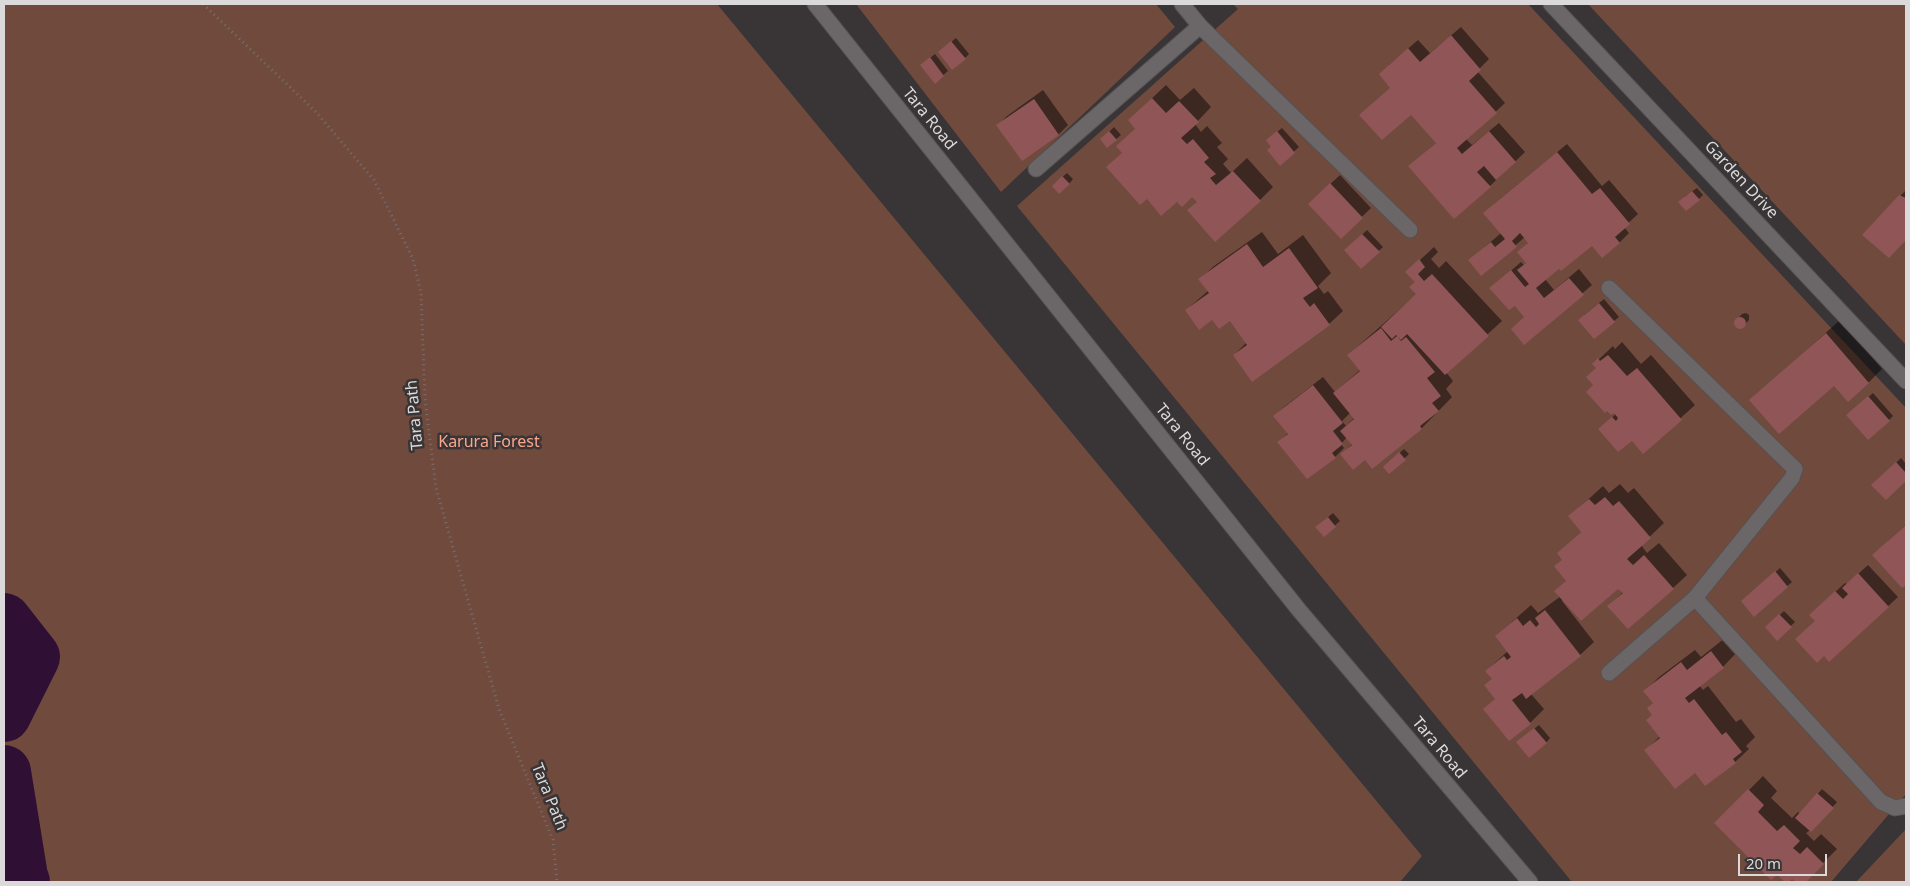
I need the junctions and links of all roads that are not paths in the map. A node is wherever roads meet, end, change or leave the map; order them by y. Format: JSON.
{"nodes":[{"id":1,"x":815,"y":4,"type":"edge"},
{"id":2,"x":1182,"y":4,"type":"edge"},
{"id":3,"x":1551,"y":4,"type":"edge"},
{"id":4,"x":1200,"y":26,"type":"junction"},
{"id":5,"x":1036,"y":169,"type":"dead end"},
{"id":6,"x":1410,"y":230,"type":"dead end"},
{"id":7,"x":1609,"y":288,"type":"dead end"},
{"id":8,"x":1906,"y":381,"type":"edge"},
{"id":9,"x":1695,"y":598,"type":"junction"},
{"id":10,"x":1609,"y":673,"type":"dead end"},
{"id":11,"x":1906,"y":806,"type":"edge"},
{"id":12,"x":1530,"y":882,"type":"edge"}],
"edges":[{"from":1,"to":12,"type":"street","name":"Tara Road"},
{"from":2,"to":4,"type":"street"},
{"from":3,"to":8,"type":"street","name":"Garden Drive"},
{"from":4,"to":5,"type":"street"},
{"from":4,"to":6,"type":"street"},
{"from":7,"to":9,"type":"street"},
{"from":9,"to":10,"type":"street"},
{"from":9,"to":11,"type":"street"}]}
